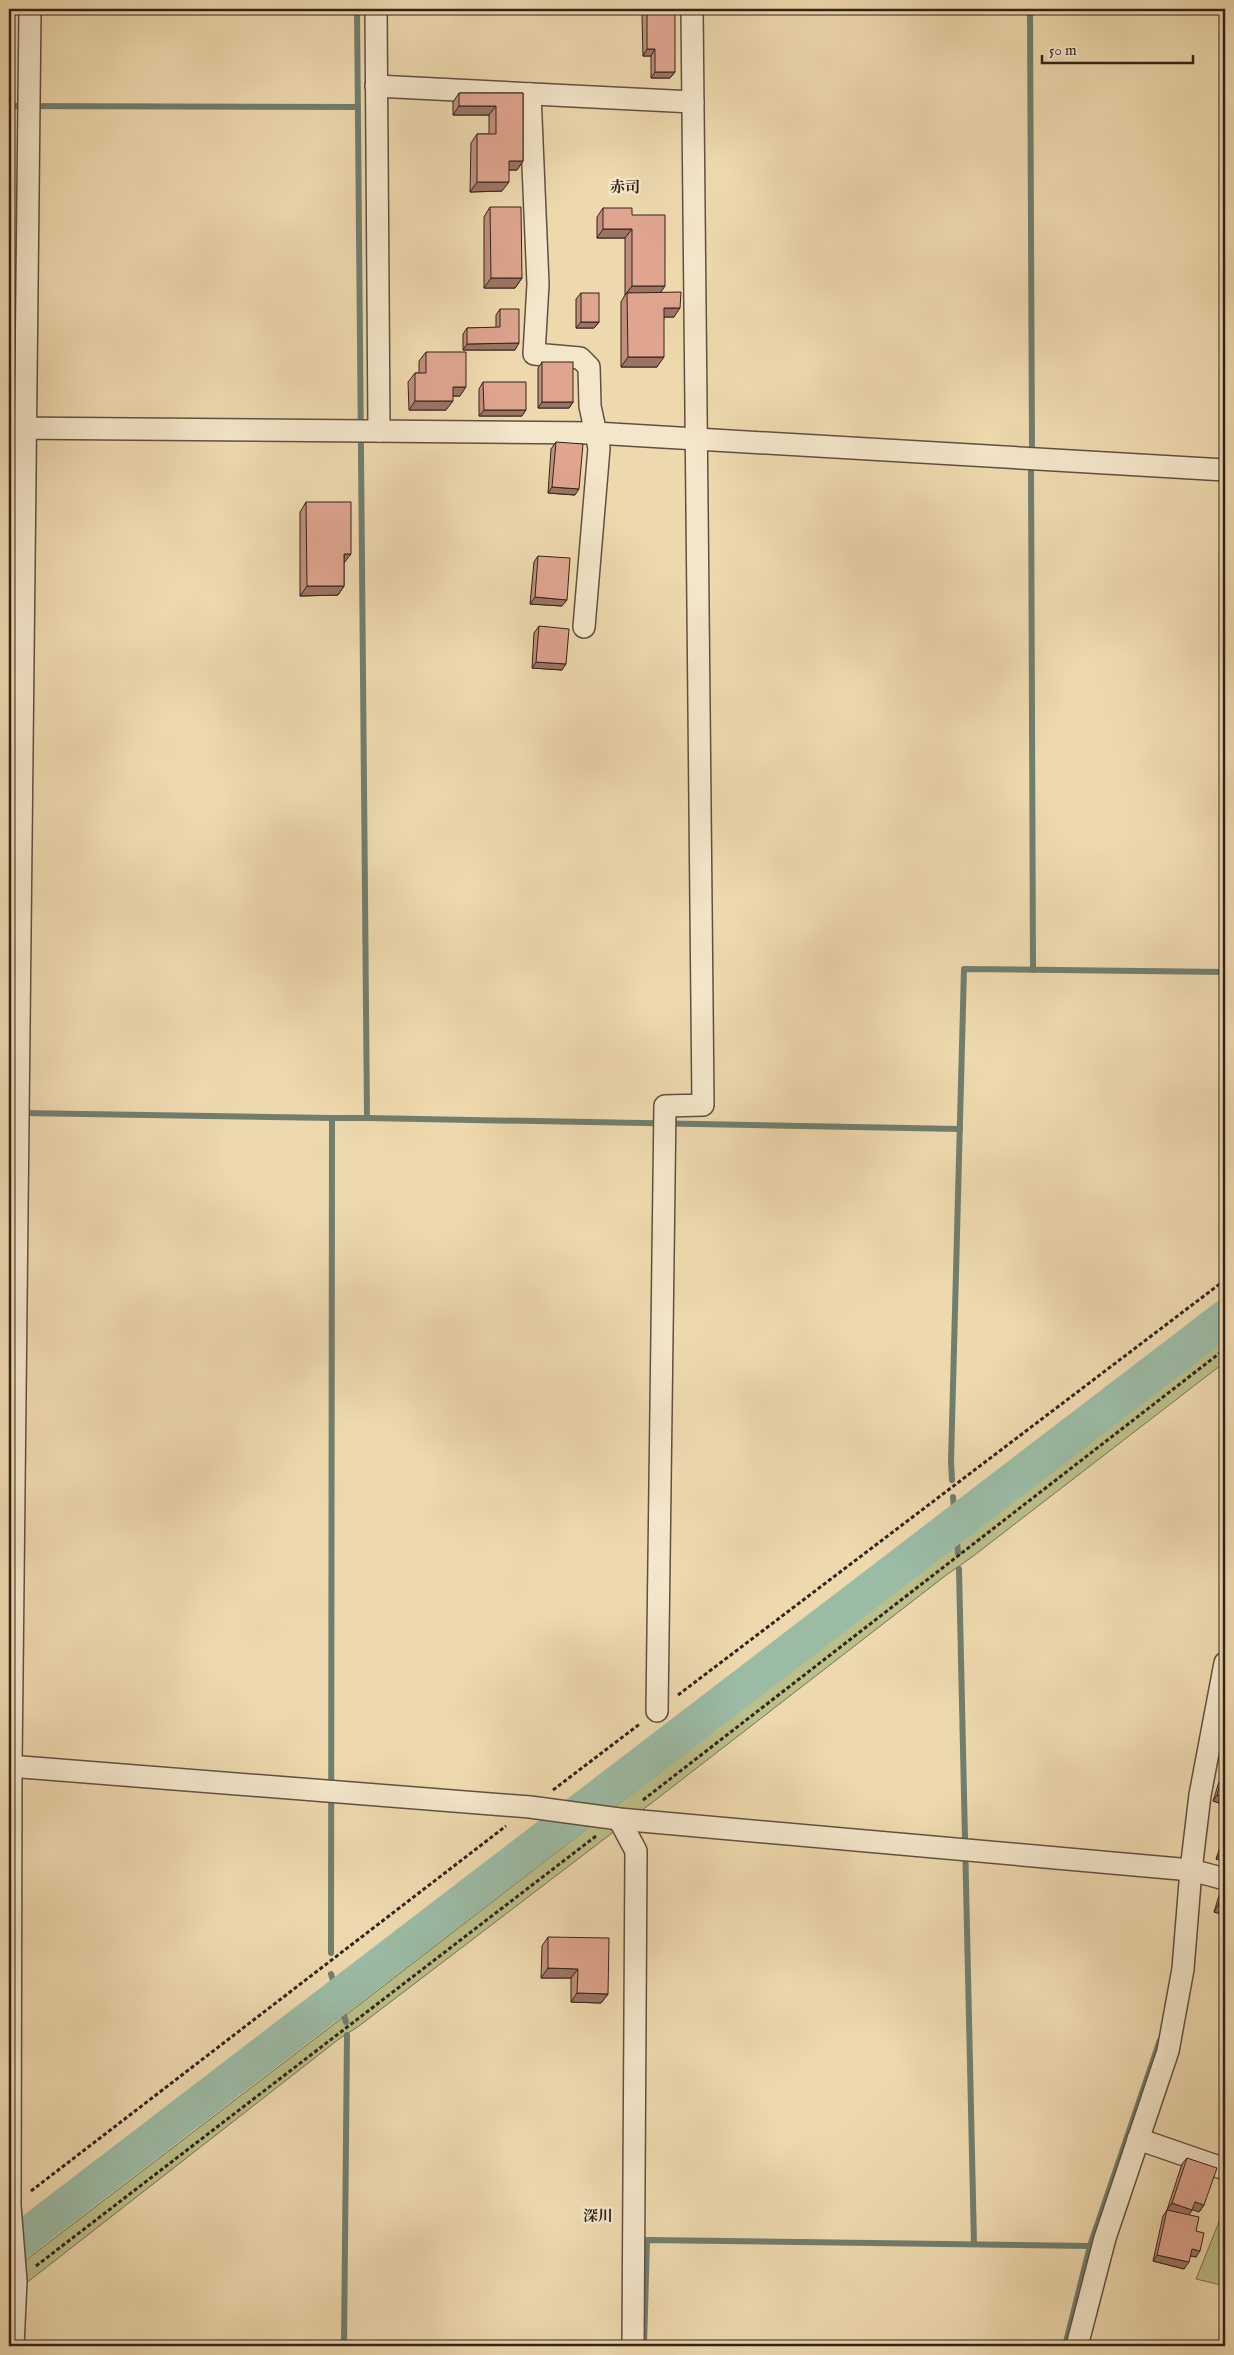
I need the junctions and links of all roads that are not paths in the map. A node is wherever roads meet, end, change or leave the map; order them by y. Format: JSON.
{"nodes":[{"id":1,"x":30,"y":9,"type":"edge"},
{"id":2,"x":376,"y":9,"type":"edge"},
{"id":3,"x":692,"y":9,"type":"edge"},
{"id":4,"x":376,"y":86,"type":"junction"},
{"id":5,"x":530,"y":94,"type":"junction"},
{"id":6,"x":693,"y":102,"type":"junction"},
{"id":7,"x":17,"y":428,"type":"edge"},
{"id":8,"x":367,"y":431,"type":"junction"},
{"id":9,"x":595,"y":433,"type":"junction"},
{"id":10,"x":696,"y":438,"type":"junction"},
{"id":11,"x":1225,"y":470,"type":"edge"},
{"id":12,"x":584,"y":627,"type":"dead end"},
{"id":13,"x":1225,"y":1663,"type":"edge"},
{"id":14,"x":656,"y":1712,"type":"road end"},
{"id":15,"x":10,"y":1766,"type":"edge"},
{"id":16,"x":619,"y":1819,"type":"junction"},
{"id":17,"x":1191,"y":1870,"type":"junction"},
{"id":18,"x":1225,"y":1879,"type":"edge"},
{"id":19,"x":1138,"y":2139,"type":"junction"},
{"id":20,"x":1225,"y":2170,"type":"edge"},
{"id":21,"x":13,"y":2346,"type":"edge"},
{"id":22,"x":633,"y":2346,"type":"edge"},
{"id":23,"x":1077,"y":2346,"type":"edge"}],
"edges":[{"from":1,"to":7,"type":"street"},
{"from":2,"to":4,"type":"street"},
{"from":3,"to":6,"type":"street"},
{"from":4,"to":5,"type":"street"},
{"from":4,"to":8,"type":"street"},
{"from":5,"to":6,"type":"street"},
{"from":5,"to":9,"type":"street"},
{"from":6,"to":10,"type":"street"},
{"from":7,"to":8,"type":"street"},
{"from":7,"to":15,"type":"street"},
{"from":8,"to":9,"type":"street"},
{"from":9,"to":10,"type":"street"},
{"from":9,"to":12,"type":"street"},
{"from":10,"to":11,"type":"street"},
{"from":10,"to":14,"type":"street"},
{"from":13,"to":17,"type":"street"},
{"from":15,"to":16,"type":"street"},
{"from":15,"to":21,"type":"street"},
{"from":16,"to":17,"type":"street"},
{"from":16,"to":22,"type":"street"},
{"from":17,"to":18,"type":"street"},
{"from":17,"to":19,"type":"street"},
{"from":19,"to":20,"type":"street"},
{"from":19,"to":23,"type":"street"}]}
